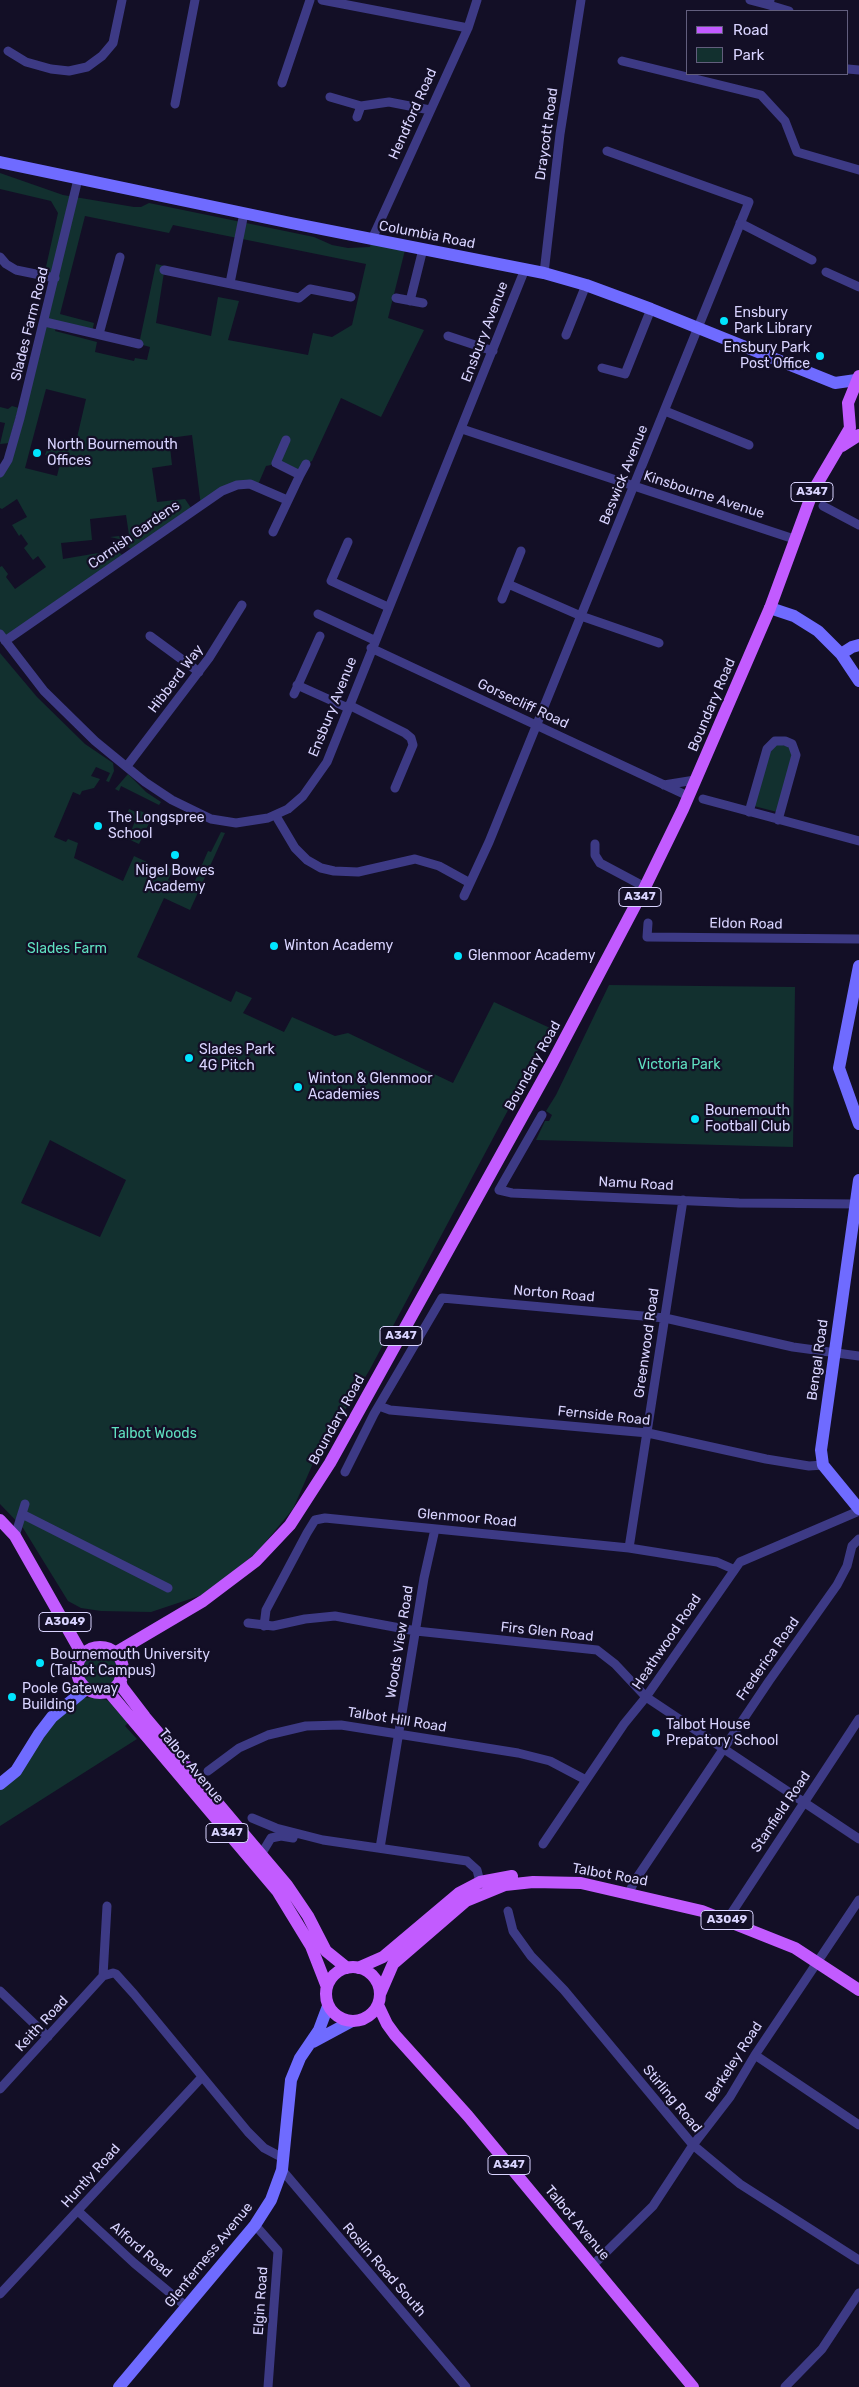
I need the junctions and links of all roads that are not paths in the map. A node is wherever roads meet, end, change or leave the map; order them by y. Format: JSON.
{"nodes":[{"id":1,"x":122,"y":0,"type":"edge"},
{"id":2,"x":195,"y":0,"type":"edge"},
{"id":3,"x":310,"y":0,"type":"edge"},
{"id":4,"x":322,"y":0,"type":"edge"},
{"id":5,"x":477,"y":0,"type":"edge"},
{"id":6,"x":581,"y":0,"type":"edge"},
{"id":7,"x":750,"y":0,"type":"edge"},
{"id":8,"x":770,"y":3,"type":"edge"},
{"id":9,"x":787,"y":10,"type":"edge"},
{"id":10,"x":468,"y":28,"type":"junction"},
{"id":11,"x":8,"y":51,"type":"dead end"},
{"id":12,"x":622,"y":61,"type":"dead end"},
{"id":13,"x":282,"y":83,"type":"dead end"},
{"id":14,"x":330,"y":98,"type":"dead end"},
{"id":15,"x":175,"y":104,"type":"dead end"},
{"id":16,"x":361,"y":106,"type":"junction"},
{"id":17,"x":430,"y":110,"type":"junction"},
{"id":18,"x":357,"y":116,"type":"dead end"},
{"id":19,"x":607,"y":151,"type":"dead end"},
{"id":20,"x":0,"y":162,"type":"edge"},
{"id":21,"x":859,"y":170,"type":"edge"},
{"id":22,"x":78,"y":179,"type":"junction"},
{"id":23,"x":244,"y":213,"type":"junction"},
{"id":24,"x":740,"y":223,"type":"junction"},
{"id":25,"x":372,"y":239,"type":"junction"},
{"id":26,"x":423,"y":249,"type":"junction"},
{"id":27,"x":0,"y":257,"type":"edge"},
{"id":28,"x":120,"y":257,"type":"dead end"},
{"id":29,"x":812,"y":260,"type":"dead end"},
{"id":30,"x":525,"y":269,"type":"junction"},
{"id":31,"x":164,"y":270,"type":"dead end"},
{"id":32,"x":826,"y":272,"type":"dead end"},
{"id":33,"x":544,"y":273,"type":"junction"},
{"id":34,"x":55,"y":278,"type":"junction"},
{"id":35,"x":230,"y":283,"type":"junction"},
{"id":36,"x":586,"y":285,"type":"junction"},
{"id":37,"x":859,"y":287,"type":"edge"},
{"id":38,"x":351,"y":297,"type":"dead end"},
{"id":39,"x":396,"y":298,"type":"dead end"},
{"id":40,"x":410,"y":301,"type":"junction"},
{"id":41,"x":423,"y":303,"type":"dead end"},
{"id":42,"x":651,"y":309,"type":"junction"},
{"id":43,"x":45,"y":322,"type":"junction"},
{"id":44,"x":697,"y":326,"type":"junction"},
{"id":45,"x":99,"y":334,"type":"junction"},
{"id":46,"x":566,"y":335,"type":"dead end"},
{"id":47,"x":448,"y":336,"type":"dead end"},
{"id":48,"x":138,"y":344,"type":"dead end"},
{"id":49,"x":493,"y":351,"type":"junction"},
{"id":50,"x":602,"y":368,"type":"dead end"},
{"id":51,"x":857,"y":378,"type":"edge"},
{"id":52,"x":835,"y":383,"type":"junction"},
{"id":53,"x":853,"y":409,"type":"edge"},
{"id":54,"x":665,"y":411,"type":"junction"},
{"id":55,"x":462,"y":429,"type":"junction"},
{"id":56,"x":859,"y":435,"type":"edge"},
{"id":57,"x":286,"y":440,"type":"dead end"},
{"id":58,"x":749,"y":445,"type":"dead end"},
{"id":59,"x":838,"y":450,"type":"junction"},
{"id":60,"x":4,"y":458,"type":"edge"},
{"id":61,"x":306,"y":464,"type":"dead end"},
{"id":62,"x":0,"y":472,"type":"edge"},
{"id":63,"x":300,"y":475,"type":"junction"},
{"id":64,"x":634,"y":487,"type":"junction"},
{"id":65,"x":287,"y":500,"type":"junction"},
{"id":66,"x":823,"y":506,"type":"dead end"},
{"id":67,"x":859,"y":525,"type":"edge"},
{"id":68,"x":272,"y":532,"type":"dead end"},
{"id":69,"x":794,"y":539,"type":"junction"},
{"id":70,"x":348,"y":542,"type":"dead end"},
{"id":71,"x":521,"y":552,"type":"dead end"},
{"id":72,"x":508,"y":584,"type":"junction"},
{"id":73,"x":502,"y":600,"type":"dead end"},
{"id":74,"x":242,"y":605,"type":"dead end"},
{"id":75,"x":388,"y":607,"type":"junction"},
{"id":76,"x":770,"y":608,"type":"junction"},
{"id":77,"x":318,"y":614,"type":"dead end"},
{"id":78,"x":581,"y":616,"type":"junction"},
{"id":79,"x":150,"y":636,"type":"dead end"},
{"id":80,"x":320,"y":636,"type":"dead end"},
{"id":81,"x":2,"y":638,"type":"edge"},
{"id":82,"x":659,"y":643,"type":"dead end"},
{"id":83,"x":372,"y":644,"type":"junction"},
{"id":84,"x":859,"y":645,"type":"edge"},
{"id":85,"x":841,"y":654,"type":"junction"},
{"id":86,"x":198,"y":672,"type":"junction"},
{"id":87,"x":859,"y":681,"type":"edge"},
{"id":88,"x":298,"y":685,"type":"junction"},
{"id":89,"x":294,"y":694,"type":"dead end"},
{"id":90,"x":348,"y":706,"type":"junction"},
{"id":91,"x":536,"y":725,"type":"junction"},
{"id":92,"x":127,"y":766,"type":"junction"},
{"id":93,"x":696,"y":780,"type":"junction"},
{"id":94,"x":663,"y":786,"type":"junction"},
{"id":95,"x":395,"y":788,"type":"dead end"},
{"id":96,"x":688,"y":796,"type":"junction"},
{"id":97,"x":703,"y":799,"type":"dead end"},
{"id":98,"x":750,"y":812,"type":"junction"},
{"id":99,"x":276,"y":816,"type":"junction"},
{"id":100,"x":778,"y":820,"type":"junction"},
{"id":101,"x":859,"y":841,"type":"edge"},
{"id":102,"x":595,"y":844,"type":"dead end"},
{"id":103,"x":470,"y":883,"type":"junction"},
{"id":104,"x":645,"y":887,"type":"junction"},
{"id":105,"x":464,"y":896,"type":"dead end"},
{"id":106,"x":648,"y":923,"type":"dead end"},
{"id":107,"x":859,"y":940,"type":"edge"},
{"id":108,"x":859,"y":966,"type":"edge"},
{"id":109,"x":542,"y":1115,"type":"dead end"},
{"id":110,"x":859,"y":1124,"type":"edge"},
{"id":111,"x":859,"y":1180,"type":"edge"},
{"id":112,"x":683,"y":1200,"type":"junction"},
{"id":113,"x":857,"y":1204,"type":"edge"},
{"id":114,"x":665,"y":1318,"type":"junction"},
{"id":115,"x":834,"y":1353,"type":"junction"},
{"id":116,"x":859,"y":1356,"type":"edge"},
{"id":117,"x":379,"y":1406,"type":"junction"},
{"id":118,"x":648,"y":1433,"type":"junction"},
{"id":119,"x":823,"y":1464,"type":"junction"},
{"id":120,"x":345,"y":1472,"type":"dead end"},
{"id":121,"x":25,"y":1504,"type":"dead end"},
{"id":122,"x":859,"y":1510,"type":"edge"},
{"id":123,"x":22,"y":1514,"type":"junction"},
{"id":124,"x":0,"y":1520,"type":"edge"},
{"id":125,"x":435,"y":1529,"type":"junction"},
{"id":126,"x":15,"y":1536,"type":"junction"},
{"id":127,"x":859,"y":1539,"type":"edge"},
{"id":128,"x":629,"y":1548,"type":"junction"},
{"id":129,"x":733,"y":1569,"type":"junction"},
{"id":130,"x":168,"y":1588,"type":"dead end"},
{"id":131,"x":248,"y":1623,"type":"dead end"},
{"id":132,"x":264,"y":1626,"type":"junction"},
{"id":133,"x":416,"y":1630,"type":"junction"},
{"id":134,"x":87,"y":1652,"type":"junction"},
{"id":135,"x":117,"y":1656,"type":"junction"},
{"id":136,"x":120,"y":1680,"type":"junction"},
{"id":137,"x":84,"y":1686,"type":"junction"},
{"id":138,"x":108,"y":1691,"type":"junction"},
{"id":139,"x":646,"y":1697,"type":"junction"},
{"id":140,"x":859,"y":1720,"type":"edge"},
{"id":141,"x":398,"y":1734,"type":"junction"},
{"id":142,"x":724,"y":1748,"type":"junction"},
{"id":143,"x":208,"y":1771,"type":"dead end"},
{"id":144,"x":586,"y":1780,"type":"junction"},
{"id":145,"x":0,"y":1784,"type":"edge"},
{"id":146,"x":804,"y":1802,"type":"junction"},
{"id":147,"x":252,"y":1818,"type":"dead end"},
{"id":148,"x":859,"y":1839,"type":"edge"},
{"id":149,"x":323,"y":1840,"type":"junction"},
{"id":150,"x":543,"y":1844,"type":"dead end"},
{"id":151,"x":380,"y":1848,"type":"junction"},
{"id":152,"x":262,"y":1853,"type":"junction"},
{"id":153,"x":480,"y":1882,"type":"junction"},
{"id":154,"x":581,"y":1883,"type":"junction"},
{"id":155,"x":629,"y":1893,"type":"junction"},
{"id":156,"x":859,"y":1900,"type":"edge"},
{"id":157,"x":107,"y":1906,"type":"dead end"},
{"id":158,"x":508,"y":1911,"type":"dead end"},
{"id":159,"x":727,"y":1920,"type":"junction"},
{"id":160,"x":818,"y":1963,"type":"junction"},
{"id":161,"x":353,"y":1968,"type":"junction"},
{"id":162,"x":103,"y":1976,"type":"junction"},
{"id":163,"x":327,"y":1987,"type":"junction"},
{"id":164,"x":859,"y":1990,"type":"edge"},
{"id":165,"x":0,"y":1991,"type":"edge"},
{"id":166,"x":379,"y":1999,"type":"junction"},
{"id":167,"x":328,"y":2006,"type":"junction"},
{"id":168,"x":358,"y":2020,"type":"junction"},
{"id":169,"x":396,"y":2035,"type":"junction"},
{"id":170,"x":48,"y":2036,"type":"junction"},
{"id":171,"x":313,"y":2042,"type":"junction"},
{"id":172,"x":755,"y":2055,"type":"junction"},
{"id":173,"x":202,"y":2076,"type":"junction"},
{"id":174,"x":0,"y":2089,"type":"edge"},
{"id":175,"x":859,"y":2125,"type":"edge"},
{"id":176,"x":693,"y":2145,"type":"junction"},
{"id":177,"x":282,"y":2164,"type":"junction"},
{"id":178,"x":78,"y":2211,"type":"junction"},
{"id":179,"x":254,"y":2225,"type":"junction"},
{"id":180,"x":859,"y":2260,"type":"edge"},
{"id":181,"x":593,"y":2265,"type":"junction"},
{"id":182,"x":859,"y":2293,"type":"edge"},
{"id":183,"x":0,"y":2294,"type":"edge"},
{"id":184,"x":187,"y":2307,"type":"junction"},
{"id":185,"x":119,"y":2387,"type":"edge"},
{"id":186,"x":268,"y":2387,"type":"edge"},
{"id":187,"x":466,"y":2387,"type":"edge"},
{"id":188,"x":693,"y":2387,"type":"edge"},
{"id":189,"x":785,"y":2387,"type":"edge"}],
"edges":[{"from":1,"to":11,"type":"street"},
{"from":2,"to":15,"type":"street"},
{"from":3,"to":13,"type":"street"},
{"from":4,"to":10,"type":"street"},
{"from":5,"to":10,"type":"street","name":"Hendford Road"},
{"from":6,"to":33,"type":"street","name":"Draycott Road"},
{"from":7,"to":8,"type":"street"},
{"from":8,"to":9,"type":"street"},
{"from":10,"to":17,"type":"street","name":"Hendford Road"},
{"from":12,"to":21,"type":"street"},
{"from":14,"to":16,"type":"street"},
{"from":16,"to":17,"type":"street"},
{"from":16,"to":18,"type":"street"},
{"from":17,"to":25,"type":"street","name":"Hendford Road"},
{"from":19,"to":24,"type":"street","name":"Beswick Avenue"},
{"from":20,"to":22,"type":"street","name":"Columbia Road"},
{"from":22,"to":23,"type":"street","name":"Columbia Road"},
{"from":22,"to":34,"type":"street","name":"Slades Farm Road"},
{"from":23,"to":25,"type":"street","name":"Columbia Road"},
{"from":23,"to":35,"type":"street"},
{"from":24,"to":29,"type":"street"},
{"from":24,"to":44,"type":"street","name":"Beswick Avenue"},
{"from":25,"to":26,"type":"street","name":"Columbia Road"},
{"from":26,"to":30,"type":"street","name":"Columbia Road"},
{"from":26,"to":40,"type":"street"},
{"from":27,"to":34,"type":"street"},
{"from":28,"to":45,"type":"street"},
{"from":30,"to":33,"type":"street","name":"Columbia Road"},
{"from":30,"to":49,"type":"street","name":"Ensbury Avenue"},
{"from":31,"to":35,"type":"street"},
{"from":32,"to":37,"type":"street"},
{"from":33,"to":36,"type":"street","name":"Columbia Road"},
{"from":34,"to":43,"type":"street","name":"Slades Farm Road"},
{"from":35,"to":38,"type":"street"},
{"from":36,"to":42,"type":"street","name":"Columbia Road"},
{"from":36,"to":46,"type":"street"},
{"from":39,"to":40,"type":"street"},
{"from":40,"to":41,"type":"street"},
{"from":42,"to":44,"type":"street","name":"Columbia Road"},
{"from":42,"to":50,"type":"street"},
{"from":43,"to":45,"type":"street"},
{"from":43,"to":60,"type":"street","name":"Slades Farm Road"},
{"from":44,"to":52,"type":"street","name":"Columbia Road"},
{"from":44,"to":54,"type":"street","name":"Beswick Avenue"},
{"from":45,"to":48,"type":"street"},
{"from":47,"to":49,"type":"street"},
{"from":49,"to":55,"type":"street","name":"Ensbury Avenue"},
{"from":51,"to":52,"type":"street"},
{"from":51,"to":53,"type":"main road","number":"A347"},
{"from":52,"to":53,"type":"street"},
{"from":53,"to":59,"type":"main road","name":"Boundary Road","number":"A347"},
{"from":54,"to":58,"type":"street"},
{"from":54,"to":64,"type":"street","name":"Beswick Avenue"},
{"from":55,"to":64,"type":"street","name":"Kinsbourne Avenue"},
{"from":55,"to":75,"type":"street","name":"Ensbury Avenue"},
{"from":56,"to":59,"type":"main road","name":"Boundary Road","number":"A347"},
{"from":57,"to":63,"type":"street"},
{"from":59,"to":69,"type":"main road","name":"Boundary Road","number":"A347"},
{"from":60,"to":62,"type":"street","name":"Slades Farm Road"},
{"from":61,"to":63,"type":"street"},
{"from":63,"to":65,"type":"street"},
{"from":64,"to":69,"type":"street","name":"Kinsbourne Avenue"},
{"from":64,"to":78,"type":"street","name":"Beswick Avenue"},
{"from":65,"to":68,"type":"street"},
{"from":65,"to":81,"type":"street","name":"Cornish Gardens"},
{"from":66,"to":67,"type":"street"},
{"from":69,"to":76,"type":"main road","name":"Boundary Road","number":"A347"},
{"from":70,"to":75,"type":"street"},
{"from":71,"to":72,"type":"street"},
{"from":72,"to":73,"type":"street"},
{"from":72,"to":78,"type":"street"},
{"from":74,"to":86,"type":"street","name":"Hibberd Way"},
{"from":75,"to":83,"type":"street","name":"Ensbury Avenue"},
{"from":76,"to":85,"type":"street"},
{"from":76,"to":93,"type":"main road","name":"Boundary Road","number":"A347"},
{"from":77,"to":83,"type":"street","name":"Gorsecliff Road"},
{"from":78,"to":82,"type":"street"},
{"from":78,"to":91,"type":"street","name":"Beswick Avenue"},
{"from":79,"to":86,"type":"street"},
{"from":80,"to":88,"type":"street"},
{"from":81,"to":92,"type":"street","name":"Ensbury Avenue"},
{"from":83,"to":90,"type":"street","name":"Ensbury Avenue"},
{"from":83,"to":91,"type":"street","name":"Gorsecliff Road"},
{"from":84,"to":85,"type":"street"},
{"from":85,"to":87,"type":"street"},
{"from":86,"to":92,"type":"street","name":"Hibberd Way"},
{"from":88,"to":89,"type":"street"},
{"from":88,"to":90,"type":"street"},
{"from":90,"to":95,"type":"street"},
{"from":90,"to":99,"type":"street","name":"Ensbury Avenue"},
{"from":91,"to":94,"type":"street","name":"Gorsecliff Road"},
{"from":91,"to":103,"type":"street","name":"Beswick Avenue"},
{"from":92,"to":99,"type":"street","name":"Ensbury Avenue"},
{"from":93,"to":94,"type":"street"},
{"from":93,"to":96,"type":"main road","name":"Boundary Road","number":"A347"},
{"from":94,"to":96,"type":"street","name":"Gorsecliff Road"},
{"from":96,"to":104,"type":"main road","name":"Boundary Road","number":"A347"},
{"from":97,"to":98,"type":"street"},
{"from":98,"to":100,"type":"street"},
{"from":98,"to":100,"type":"street"},
{"from":99,"to":103,"type":"street"},
{"from":100,"to":101,"type":"street"},
{"from":102,"to":104,"type":"street"},
{"from":103,"to":105,"type":"street","name":"Beswick Avenue"},
{"from":104,"to":135,"type":"main road","name":"Boundary Road","number":"A347"},
{"from":106,"to":107,"type":"street","name":"Eldon Road"},
{"from":108,"to":110,"type":"street"},
{"from":109,"to":112,"type":"street","name":"Namu Road"},
{"from":111,"to":113,"type":"street","name":"Bengal Road"},
{"from":112,"to":113,"type":"street","name":"Namu Road"},
{"from":112,"to":114,"type":"street","name":"Greenwood Road"},
{"from":113,"to":115,"type":"street","name":"Bengal Road"},
{"from":114,"to":115,"type":"street","name":"Norton Road"},
{"from":114,"to":117,"type":"street","name":"Norton Road"},
{"from":114,"to":118,"type":"street","name":"Greenwood Road"},
{"from":115,"to":116,"type":"street","name":"Norton Road"},
{"from":115,"to":119,"type":"street","name":"Bengal Road"},
{"from":117,"to":118,"type":"street","name":"Fernside Road"},
{"from":117,"to":120,"type":"street","name":"Norton Road"},
{"from":118,"to":119,"type":"street","name":"Fernside Road"},
{"from":118,"to":128,"type":"street","name":"Greenwood Road"},
{"from":119,"to":122,"type":"street"},
{"from":121,"to":123,"type":"street"},
{"from":122,"to":129,"type":"street","name":"Heathwood Road"},
{"from":123,"to":126,"type":"street"},
{"from":123,"to":130,"type":"street"},
{"from":124,"to":126,"type":"main road","number":"A3049"},
{"from":125,"to":128,"type":"street","name":"Glenmoor Road"},
{"from":125,"to":132,"type":"street","name":"Glenmoor Road"},
{"from":125,"to":133,"type":"street","name":"Woods View Road"},
{"from":126,"to":134,"type":"main road","number":"A3049"},
{"from":127,"to":142,"type":"street","name":"Frederica Road"},
{"from":128,"to":129,"type":"street","name":"Glenmoor Road"},
{"from":129,"to":139,"type":"street","name":"Heathwood Road"},
{"from":131,"to":132,"type":"street","name":"Firs Glen Road"},
{"from":132,"to":133,"type":"street","name":"Firs Glen Road"},
{"from":133,"to":139,"type":"street","name":"Firs Glen Road"},
{"from":133,"to":141,"type":"street","name":"Woods View Road"},
{"from":134,"to":135,"type":"main road"},
{"from":134,"to":137,"type":"main road"},
{"from":135,"to":136,"type":"main road"},
{"from":136,"to":138,"type":"main road"},
{"from":136,"to":152,"type":"main road","name":"Talbot Avenue","number":"A347"},
{"from":137,"to":138,"type":"main road"},
{"from":137,"to":145,"type":"street"},
{"from":138,"to":163,"type":"main road","name":"Talbot Avenue","number":"A347"},
{"from":139,"to":142,"type":"street","name":"Firs Glen Road"},
{"from":139,"to":144,"type":"street","name":"Heathwood Road"},
{"from":140,"to":146,"type":"street","name":"Stanfield Road"},
{"from":141,"to":143,"type":"street","name":"Talbot Hill Road"},
{"from":141,"to":144,"type":"street","name":"Talbot Hill Road"},
{"from":141,"to":151,"type":"street","name":"Woods View Road"},
{"from":142,"to":146,"type":"street","name":"Firs Glen Road"},
{"from":142,"to":155,"type":"street","name":"Frederica Road"},
{"from":144,"to":150,"type":"street","name":"Heathwood Road"},
{"from":146,"to":148,"type":"street","name":"Firs Glen Road"},
{"from":146,"to":159,"type":"street","name":"Stanfield Road"},
{"from":147,"to":149,"type":"street"},
{"from":149,"to":151,"type":"street"},
{"from":149,"to":152,"type":"street"},
{"from":151,"to":153,"type":"street"},
{"from":152,"to":161,"type":"main road","name":"Talbot Avenue","number":"A347"},
{"from":153,"to":154,"type":"main road","number":"A3049"},
{"from":153,"to":161,"type":"main road","number":"A3049"},
{"from":154,"to":155,"type":"main road","name":"Talbot Road","number":"A3049"},
{"from":154,"to":166,"type":"main road","name":"Talbot Road","number":"A3049"},
{"from":155,"to":159,"type":"main road","name":"Talbot Road","number":"A3049"},
{"from":156,"to":160,"type":"street","name":"Berkeley Road"},
{"from":157,"to":162,"type":"street"},
{"from":158,"to":176,"type":"street","name":"Stirling Road"},
{"from":159,"to":160,"type":"main road","name":"Talbot Road","number":"A3049"},
{"from":160,"to":164,"type":"main road","name":"Talbot Road","number":"A3049"},
{"from":160,"to":172,"type":"street","name":"Berkeley Road"},
{"from":161,"to":163,"type":"main road"},
{"from":161,"to":166,"type":"main road","number":"A347"},
{"from":162,"to":170,"type":"street","name":"Keith Road"},
{"from":162,"to":173,"type":"street","name":"Roslin Road South"},
{"from":163,"to":167,"type":"main road","number":"A347"},
{"from":165,"to":170,"type":"street"},
{"from":166,"to":168,"type":"main road"},
{"from":166,"to":169,"type":"main road","name":"Talbot Avenue","number":"A347"},
{"from":167,"to":168,"type":"main road","number":"A347"},
{"from":167,"to":171,"type":"street","name":"Glenferness Avenue"},
{"from":168,"to":169,"type":"main road","name":"Talbot Avenue","number":"A347"},
{"from":168,"to":171,"type":"street","name":"Glenferness Avenue"},
{"from":169,"to":181,"type":"main road","name":"Talbot Avenue","number":"A347"},
{"from":170,"to":174,"type":"street","name":"Keith Road"},
{"from":171,"to":177,"type":"street","name":"Glenferness Avenue"},
{"from":172,"to":175,"type":"street"},
{"from":172,"to":176,"type":"street","name":"Berkeley Road"},
{"from":173,"to":177,"type":"street","name":"Roslin Road South"},
{"from":173,"to":178,"type":"street","name":"Huntly Road"},
{"from":176,"to":180,"type":"street","name":"Stirling Road"},
{"from":176,"to":181,"type":"street","name":"Berkeley Road"},
{"from":177,"to":179,"type":"street","name":"Glenferness Avenue"},
{"from":177,"to":187,"type":"street","name":"Roslin Road South"},
{"from":178,"to":183,"type":"street","name":"Huntly Road"},
{"from":178,"to":184,"type":"street","name":"Alford Road"},
{"from":179,"to":184,"type":"street","name":"Glenferness Avenue"},
{"from":179,"to":186,"type":"street","name":"Elgin Road"},
{"from":181,"to":188,"type":"main road","name":"Talbot Avenue","number":"A347"},
{"from":182,"to":189,"type":"street"},
{"from":184,"to":185,"type":"street","name":"Glenferness Avenue"}]}
